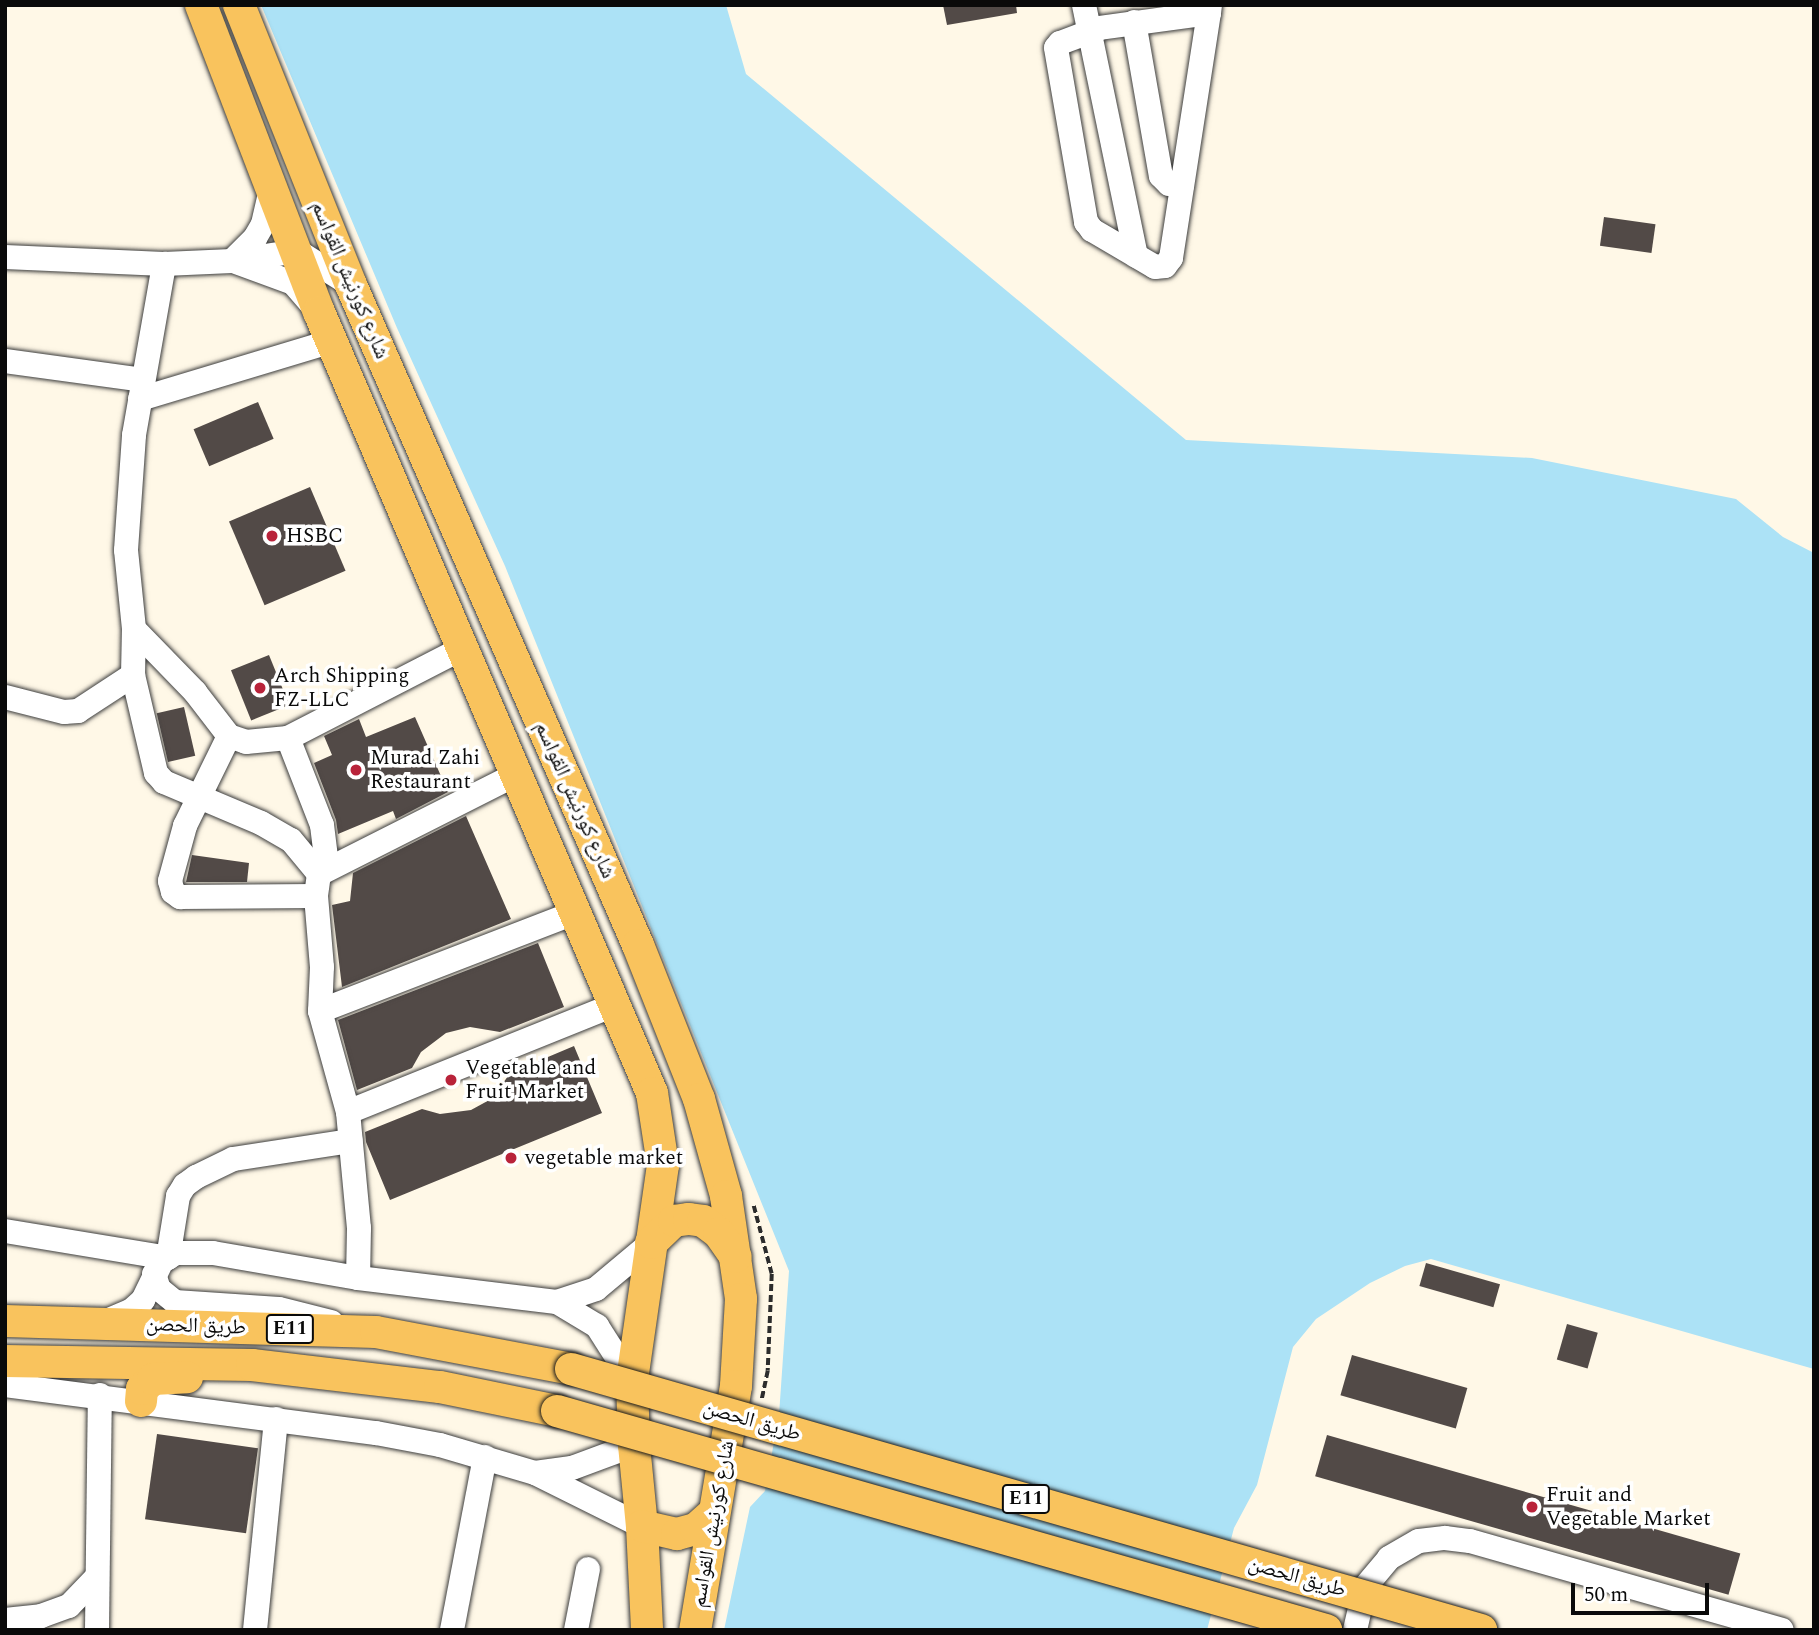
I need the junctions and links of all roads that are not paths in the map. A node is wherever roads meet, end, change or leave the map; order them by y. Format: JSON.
{"nodes":[{"id":1,"x":201,"y":5,"type":"edge"},
{"id":2,"x":239,"y":5,"type":"edge"},
{"id":3,"x":1084,"y":5,"type":"edge"},
{"id":4,"x":1210,"y":9,"type":"edge"},
{"id":5,"x":1134,"y":22,"type":"junction"},
{"id":6,"x":1090,"y":34,"type":"junction"},
{"id":7,"x":1182,"y":186,"type":"junction"},
{"id":8,"x":271,"y":188,"type":"junction"},
{"id":9,"x":298,"y":251,"type":"junction"},
{"id":10,"x":1136,"y":256,"type":"junction"},
{"id":11,"x":5,"y":257,"type":"edge"},
{"id":12,"x":232,"y":261,"type":"junction"},
{"id":13,"x":164,"y":264,"type":"junction"},
{"id":14,"x":351,"y":285,"type":"junction"},
{"id":15,"x":319,"y":312,"type":"junction"},
{"id":16,"x":332,"y":341,"type":"junction"},
{"id":17,"x":5,"y":361,"type":"edge"},
{"id":18,"x":142,"y":390,"type":"junction"},
{"id":19,"x":134,"y":629,"type":"junction"},
{"id":20,"x":463,"y":648,"type":"junction"},
{"id":21,"x":133,"y":675,"type":"junction"},
{"id":22,"x":5,"y":698,"type":"edge"},
{"id":23,"x":229,"y":737,"type":"junction"},
{"id":24,"x":288,"y":738,"type":"junction"},
{"id":25,"x":517,"y":774,"type":"junction"},
{"id":26,"x":201,"y":798,"type":"junction"},
{"id":27,"x":317,"y":885,"type":"junction"},
{"id":28,"x":577,"y":912,"type":"junction"},
{"id":29,"x":616,"y":1004,"type":"junction"},
{"id":30,"x":320,"y":1011,"type":"junction"},
{"id":31,"x":348,"y":1112,"type":"junction"},
{"id":32,"x":351,"y":1142,"type":"junction"},
{"id":33,"x":5,"y":1231,"type":"edge"},
{"id":34,"x":651,"y":1242,"type":"junction"},
{"id":35,"x":737,"y":1258,"type":"junction"},
{"id":36,"x":161,"y":1266,"type":"junction"},
{"id":37,"x":358,"y":1278,"type":"junction"},
{"id":38,"x":556,"y":1302,"type":"junction"},
{"id":39,"x":5,"y":1321,"type":"edge"},
{"id":40,"x":101,"y":1323,"type":"junction"},
{"id":41,"x":376,"y":1332,"type":"junction"},
{"id":42,"x":5,"y":1361,"type":"edge"},
{"id":43,"x":632,"y":1381,"type":"junction"},
{"id":44,"x":5,"y":1385,"type":"edge"},
{"id":45,"x":100,"y":1395,"type":"junction"},
{"id":46,"x":141,"y":1401,"type":"junction"},
{"id":47,"x":557,"y":1411,"type":"junction"},
{"id":48,"x":276,"y":1419,"type":"junction"},
{"id":49,"x":634,"y":1445,"type":"junction"},
{"id":50,"x":485,"y":1457,"type":"junction"},
{"id":51,"x":535,"y":1473,"type":"junction"},
{"id":52,"x":714,"y":1513,"type":"junction"},
{"id":53,"x":642,"y":1526,"type":"junction"},
{"id":54,"x":588,"y":1569,"type":"dead end"},
{"id":55,"x":96,"y":1578,"type":"junction"},
{"id":56,"x":5,"y":1620,"type":"edge"},
{"id":57,"x":644,"y":1627,"type":"edge"},
{"id":58,"x":97,"y":1630,"type":"edge"},
{"id":59,"x":255,"y":1630,"type":"edge"},
{"id":60,"x":452,"y":1630,"type":"edge"},
{"id":61,"x":576,"y":1630,"type":"edge"},
{"id":62,"x":695,"y":1630,"type":"edge"},
{"id":63,"x":1326,"y":1630,"type":"edge"},
{"id":64,"x":1355,"y":1630,"type":"edge"},
{"id":65,"x":1481,"y":1630,"type":"edge"},
{"id":66,"x":1782,"y":1630,"type":"edge"}],
"edges":[{"from":1,"to":8,"type":"main road","name":"شارع كورنيش القواسم"},
{"from":2,"to":14,"type":"main road","name":"شارع كورنيش القواسم"},
{"from":3,"to":6,"type":"street"},
{"from":4,"to":5,"type":"street"},
{"from":4,"to":7,"type":"street"},
{"from":5,"to":6,"type":"street"},
{"from":5,"to":7,"type":"street"},
{"from":6,"to":10,"type":"street"},
{"from":6,"to":10,"type":"street"},
{"from":7,"to":10,"type":"street"},
{"from":8,"to":9,"type":"main road","name":"شارع كورنيش القواسم"},
{"from":8,"to":12,"type":"street"},
{"from":9,"to":12,"type":"street"},
{"from":9,"to":14,"type":"street"},
{"from":9,"to":15,"type":"main road","name":"شارع كورنيش القواسم"},
{"from":11,"to":13,"type":"street"},
{"from":12,"to":13,"type":"street"},
{"from":12,"to":15,"type":"street"},
{"from":13,"to":18,"type":"street"},
{"from":14,"to":35,"type":"main road","name":"شارع كورنيش القواسم"},
{"from":15,"to":16,"type":"main road","name":"شارع كورنيش القواسم"},
{"from":16,"to":18,"type":"street"},
{"from":16,"to":20,"type":"main road","name":"شارع كورنيش القواسم"},
{"from":17,"to":18,"type":"street"},
{"from":18,"to":19,"type":"street"},
{"from":19,"to":21,"type":"street"},
{"from":19,"to":23,"type":"street"},
{"from":20,"to":24,"type":"street"},
{"from":20,"to":25,"type":"main road","name":"شارع كورنيش القواسم"},
{"from":21,"to":22,"type":"street"},
{"from":21,"to":26,"type":"street"},
{"from":23,"to":24,"type":"street"},
{"from":23,"to":26,"type":"street"},
{"from":24,"to":27,"type":"street"},
{"from":25,"to":27,"type":"street"},
{"from":25,"to":28,"type":"main road","name":"شارع كورنيش القواسم"},
{"from":26,"to":27,"type":"street"},
{"from":26,"to":27,"type":"street"},
{"from":27,"to":30,"type":"street"},
{"from":28,"to":29,"type":"main road","name":"شارع كورنيش القواسم"},
{"from":28,"to":30,"type":"street"},
{"from":29,"to":31,"type":"street"},
{"from":29,"to":34,"type":"main road","name":"شارع كورنيش القواسم"},
{"from":30,"to":31,"type":"street"},
{"from":31,"to":32,"type":"street"},
{"from":32,"to":36,"type":"street"},
{"from":32,"to":37,"type":"street"},
{"from":33,"to":36,"type":"street"},
{"from":34,"to":35,"type":"main road"},
{"from":34,"to":38,"type":"street"},
{"from":34,"to":43,"type":"main road","name":"شارع كورنيش القواسم"},
{"from":35,"to":52,"type":"main road","name":"شارع كورنيش القواسم"},
{"from":36,"to":37,"type":"street"},
{"from":36,"to":40,"type":"street"},
{"from":36,"to":41,"type":"street"},
{"from":37,"to":38,"type":"street"},
{"from":38,"to":43,"type":"street"},
{"from":39,"to":40,"type":"main road","name":"طريق الحصن","number":"E11"},
{"from":40,"to":41,"type":"main road","name":"طريق الحصن","number":"E11"},
{"from":41,"to":65,"type":"main road","name":"طريق الحصن","number":"E11","bridge":true},
{"from":42,"to":47,"type":"main road","name":"طريق الحصن","number":"E11"},
{"from":43,"to":49,"type":"main road","name":"شارع كورنيش القواسم"},
{"from":44,"to":45,"type":"street"},
{"from":45,"to":46,"type":"street"},
{"from":45,"to":55,"type":"street"},
{"from":46,"to":47,"type":"main road"},
{"from":46,"to":48,"type":"street"},
{"from":47,"to":63,"type":"main road","name":"طريق الحصن","number":"E11","bridge":true},
{"from":48,"to":50,"type":"street"},
{"from":48,"to":59,"type":"street"},
{"from":49,"to":51,"type":"street"},
{"from":49,"to":53,"type":"main road","name":"شارع كورنيش القواسم"},
{"from":50,"to":51,"type":"street"},
{"from":50,"to":60,"type":"street"},
{"from":51,"to":53,"type":"street"},
{"from":52,"to":53,"type":"main road"},
{"from":52,"to":62,"type":"main road","name":"شارع كورنيش القواسم"},
{"from":53,"to":57,"type":"main road","name":"شارع كورنيش القواسم"},
{"from":54,"to":61,"type":"street"},
{"from":55,"to":56,"type":"street"},
{"from":55,"to":58,"type":"street"},
{"from":64,"to":66,"type":"street"}]}
